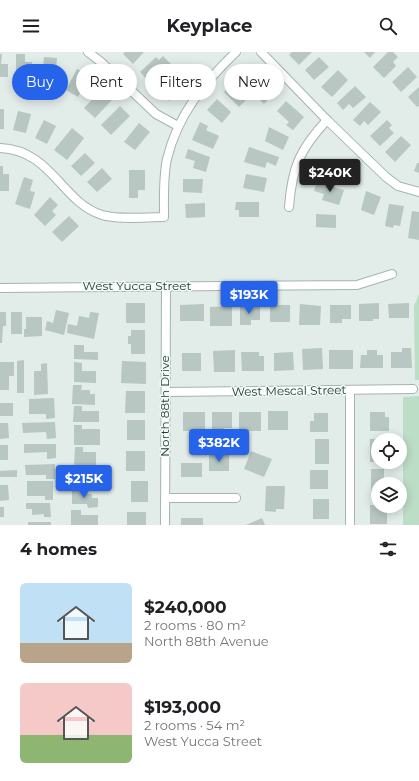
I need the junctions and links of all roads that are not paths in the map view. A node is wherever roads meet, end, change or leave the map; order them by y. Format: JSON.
{"nodes":[{"id":1,"x":88,"y":52,"type":"edge"},
{"id":2,"x":236,"y":52,"type":"edge"},
{"id":3,"x":261,"y":52,"type":"edge"},
{"id":4,"x":327,"y":120,"type":"junction"},
{"id":5,"x":178,"y":126,"type":"junction"},
{"id":6,"x":0,"y":148,"type":"edge"},
{"id":7,"x":419,"y":192,"type":"edge"},
{"id":8,"x":289,"y":207,"type":"dead end"},
{"id":9,"x":392,"y":274,"type":"dead end"},
{"id":10,"x":166,"y":286,"type":"junction"},
{"id":11,"x":0,"y":288,"type":"edge"},
{"id":12,"x":413,"y":389,"type":"dead end"},
{"id":13,"x":350,"y":390,"type":"junction"},
{"id":14,"x":166,"y":392,"type":"junction"},
{"id":15,"x":165,"y":498,"type":"junction"},
{"id":16,"x":236,"y":498,"type":"dead end"},
{"id":17,"x":165,"y":525,"type":"edge"},
{"id":18,"x":350,"y":525,"type":"edge"}],
"edges":[{"from":1,"to":5,"type":"street"},
{"from":2,"to":5,"type":"street"},
{"from":3,"to":4,"type":"street"},
{"from":4,"to":7,"type":"street"},
{"from":4,"to":8,"type":"street"},
{"from":5,"to":6,"type":"street"},
{"from":9,"to":10,"type":"street","name":"West Yucca Street"},
{"from":10,"to":11,"type":"street","name":"West Yucca Street"},
{"from":10,"to":14,"type":"street","name":"North 88th Drive"},
{"from":12,"to":13,"type":"street","name":"West Mescal Street"},
{"from":13,"to":14,"type":"street","name":"West Mescal Street"},
{"from":13,"to":18,"type":"street"},
{"from":14,"to":15,"type":"street","name":"North 88th Drive"},
{"from":15,"to":16,"type":"street"},
{"from":15,"to":17,"type":"street","name":"North 88th Drive"}]}
